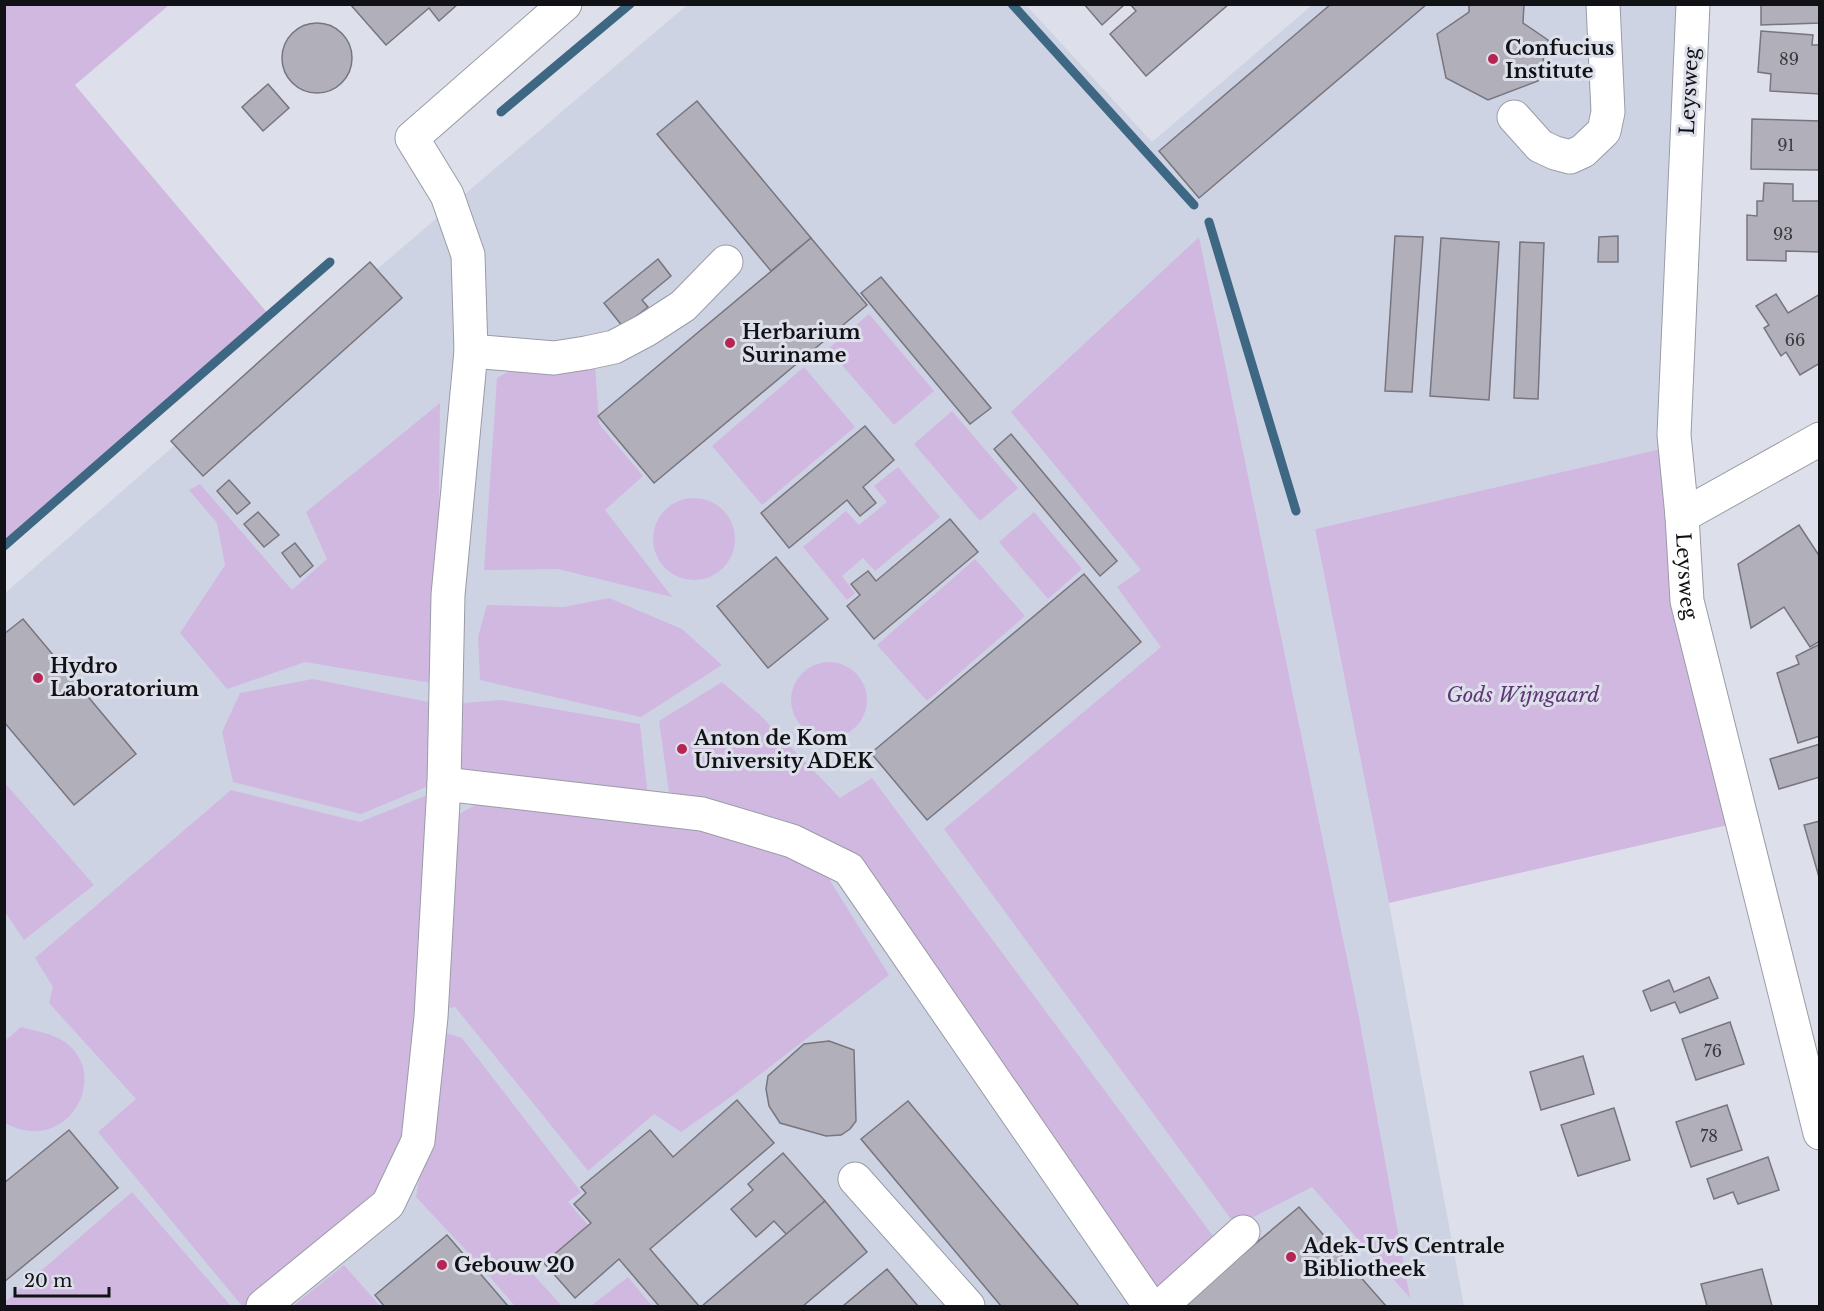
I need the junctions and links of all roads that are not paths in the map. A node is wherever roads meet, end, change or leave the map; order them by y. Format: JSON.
{"nodes":[{"id":1,"x":565,"y":4,"type":"edge"},
{"id":2,"x":1603,"y":4,"type":"edge"},
{"id":3,"x":1693,"y":4,"type":"edge"},
{"id":4,"x":1514,"y":117,"type":"dead end"},
{"id":5,"x":726,"y":262,"type":"dead end"},
{"id":6,"x":471,"y":351,"type":"junction"},
{"id":7,"x":1820,"y":439,"type":"edge"},
{"id":8,"x":1682,"y":516,"type":"junction"},
{"id":9,"x":444,"y":784,"type":"junction"},
{"id":10,"x":1820,"y":1133,"type":"edge"},
{"id":11,"x":855,"y":1179,"type":"dead end"},
{"id":12,"x":1243,"y":1232,"type":"dead end"},
{"id":13,"x":267,"y":1305,"type":"edge"},
{"id":14,"x":968,"y":1306,"type":"edge"},
{"id":15,"x":1150,"y":1306,"type":"edge"},
{"id":16,"x":1161,"y":1306,"type":"edge"}],
"edges":[{"from":1,"to":6,"type":"street"},
{"from":2,"to":4,"type":"street"},
{"from":3,"to":8,"type":"street","name":"Leysweg"},
{"from":5,"to":6,"type":"street"},
{"from":6,"to":9,"type":"street"},
{"from":7,"to":8,"type":"street"},
{"from":8,"to":10,"type":"street","name":"Leysweg"},
{"from":9,"to":13,"type":"street"},
{"from":9,"to":15,"type":"street"},
{"from":11,"to":14,"type":"street"},
{"from":12,"to":16,"type":"street"}]}
